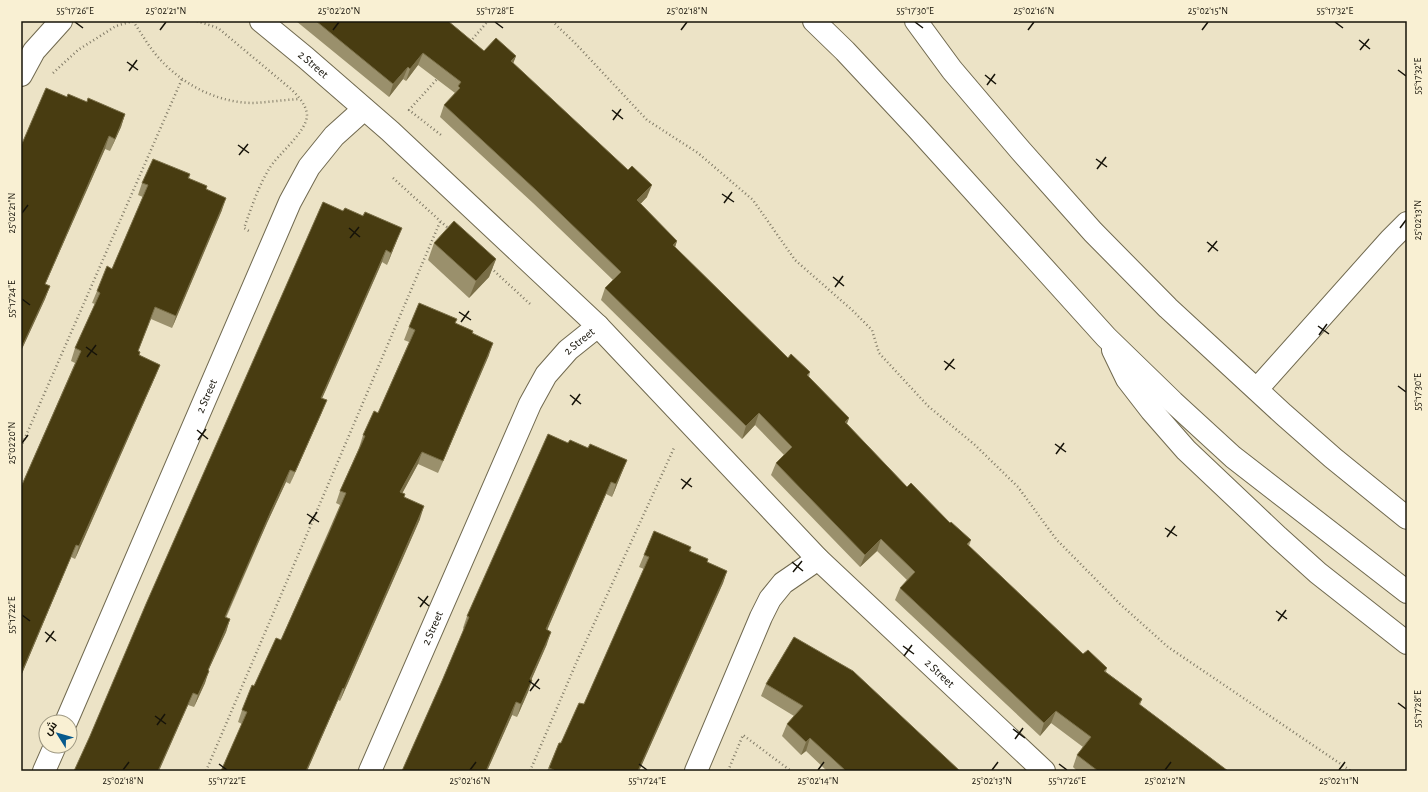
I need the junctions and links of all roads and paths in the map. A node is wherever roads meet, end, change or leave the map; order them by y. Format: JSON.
{"nodes":[{"id":1,"x":61,"y":21,"type":"edge"},
{"id":2,"x":133,"y":21,"type":"edge"},
{"id":3,"x":197,"y":21,"type":"edge"},
{"id":4,"x":261,"y":21,"type":"edge"},
{"id":5,"x":488,"y":21,"type":"edge"},
{"id":6,"x":552,"y":21,"type":"edge"},
{"id":7,"x":814,"y":21,"type":"edge"},
{"id":8,"x":916,"y":21,"type":"edge"},
{"id":9,"x":467,"y":45,"type":"edge"},
{"id":10,"x":21,"y":74,"type":"edge"},
{"id":11,"x":441,"y":74,"type":"edge"},
{"id":12,"x":49,"y":76,"type":"dead end"},
{"id":13,"x":182,"y":79,"type":"junction"},
{"id":14,"x":300,"y":98,"type":"junction"},
{"id":15,"x":364,"y":109,"type":"junction"},
{"id":16,"x":441,"y":135,"type":"dead end"},
{"id":17,"x":393,"y":178,"type":"dead end"},
{"id":18,"x":440,"y":222,"type":"junction"},
{"id":19,"x":1407,"y":223,"type":"edge"},
{"id":20,"x":452,"y":232,"type":"edge"},
{"id":21,"x":273,"y":242,"type":"junction"},
{"id":22,"x":491,"y":268,"type":"edge"},
{"id":23,"x":530,"y":304,"type":"dead end"},
{"id":24,"x":598,"y":326,"type":"junction"},
{"id":25,"x":1106,"y":337,"type":"junction"},
{"id":26,"x":1257,"y":390,"type":"junction"},
{"id":27,"x":669,"y":443,"type":"dead end"},
{"id":28,"x":21,"y":447,"type":"edge"},
{"id":29,"x":1407,"y":518,"type":"edge"},
{"id":30,"x":818,"y":559,"type":"junction"},
{"id":31,"x":1407,"y":592,"type":"edge"},
{"id":32,"x":1407,"y":643,"type":"edge"},
{"id":33,"x":69,"y":714,"type":"edge"},
{"id":34,"x":51,"y":754,"type":"edge"},
{"id":35,"x":44,"y":771,"type":"edge"},
{"id":36,"x":206,"y":771,"type":"edge"},
{"id":37,"x":370,"y":771,"type":"edge"},
{"id":38,"x":530,"y":771,"type":"edge"},
{"id":39,"x":696,"y":771,"type":"edge"},
{"id":40,"x":728,"y":771,"type":"edge"},
{"id":41,"x":791,"y":771,"type":"edge"},
{"id":42,"x":1044,"y":771,"type":"edge"},
{"id":43,"x":1351,"y":771,"type":"edge"}],
"edges":[{"from":1,"to":10,"type":"street"},
{"from":2,"to":12,"type":"path"},
{"from":2,"to":13,"type":"path"},
{"from":3,"to":14,"type":"path"},
{"from":4,"to":15,"type":"street","name":"2 Street"},
{"from":5,"to":9,"type":"path"},
{"from":6,"to":43,"type":"path"},
{"from":7,"to":25,"type":"street"},
{"from":8,"to":26,"type":"street"},
{"from":11,"to":16,"type":"path"},
{"from":13,"to":14,"type":"path"},
{"from":13,"to":28,"type":"path"},
{"from":14,"to":21,"type":"path"},
{"from":15,"to":21,"type":"street","name":"2 Street"},
{"from":15,"to":24,"type":"street","name":"2 Street"},
{"from":17,"to":18,"type":"path"},
{"from":18,"to":20,"type":"path"},
{"from":18,"to":36,"type":"path"},
{"from":19,"to":26,"type":"street"},
{"from":21,"to":33,"type":"street","name":"2 Street"},
{"from":22,"to":23,"type":"path"},
{"from":24,"to":30,"type":"street","name":"2 Street"},
{"from":24,"to":37,"type":"street","name":"2 Street"},
{"from":25,"to":31,"type":"street"},
{"from":25,"to":32,"type":"street"},
{"from":26,"to":29,"type":"street"},
{"from":27,"to":38,"type":"path"},
{"from":30,"to":39,"type":"street"},
{"from":30,"to":42,"type":"street","name":"2 Street"},
{"from":34,"to":35,"type":"street"},
{"from":40,"to":41,"type":"path"}]}
